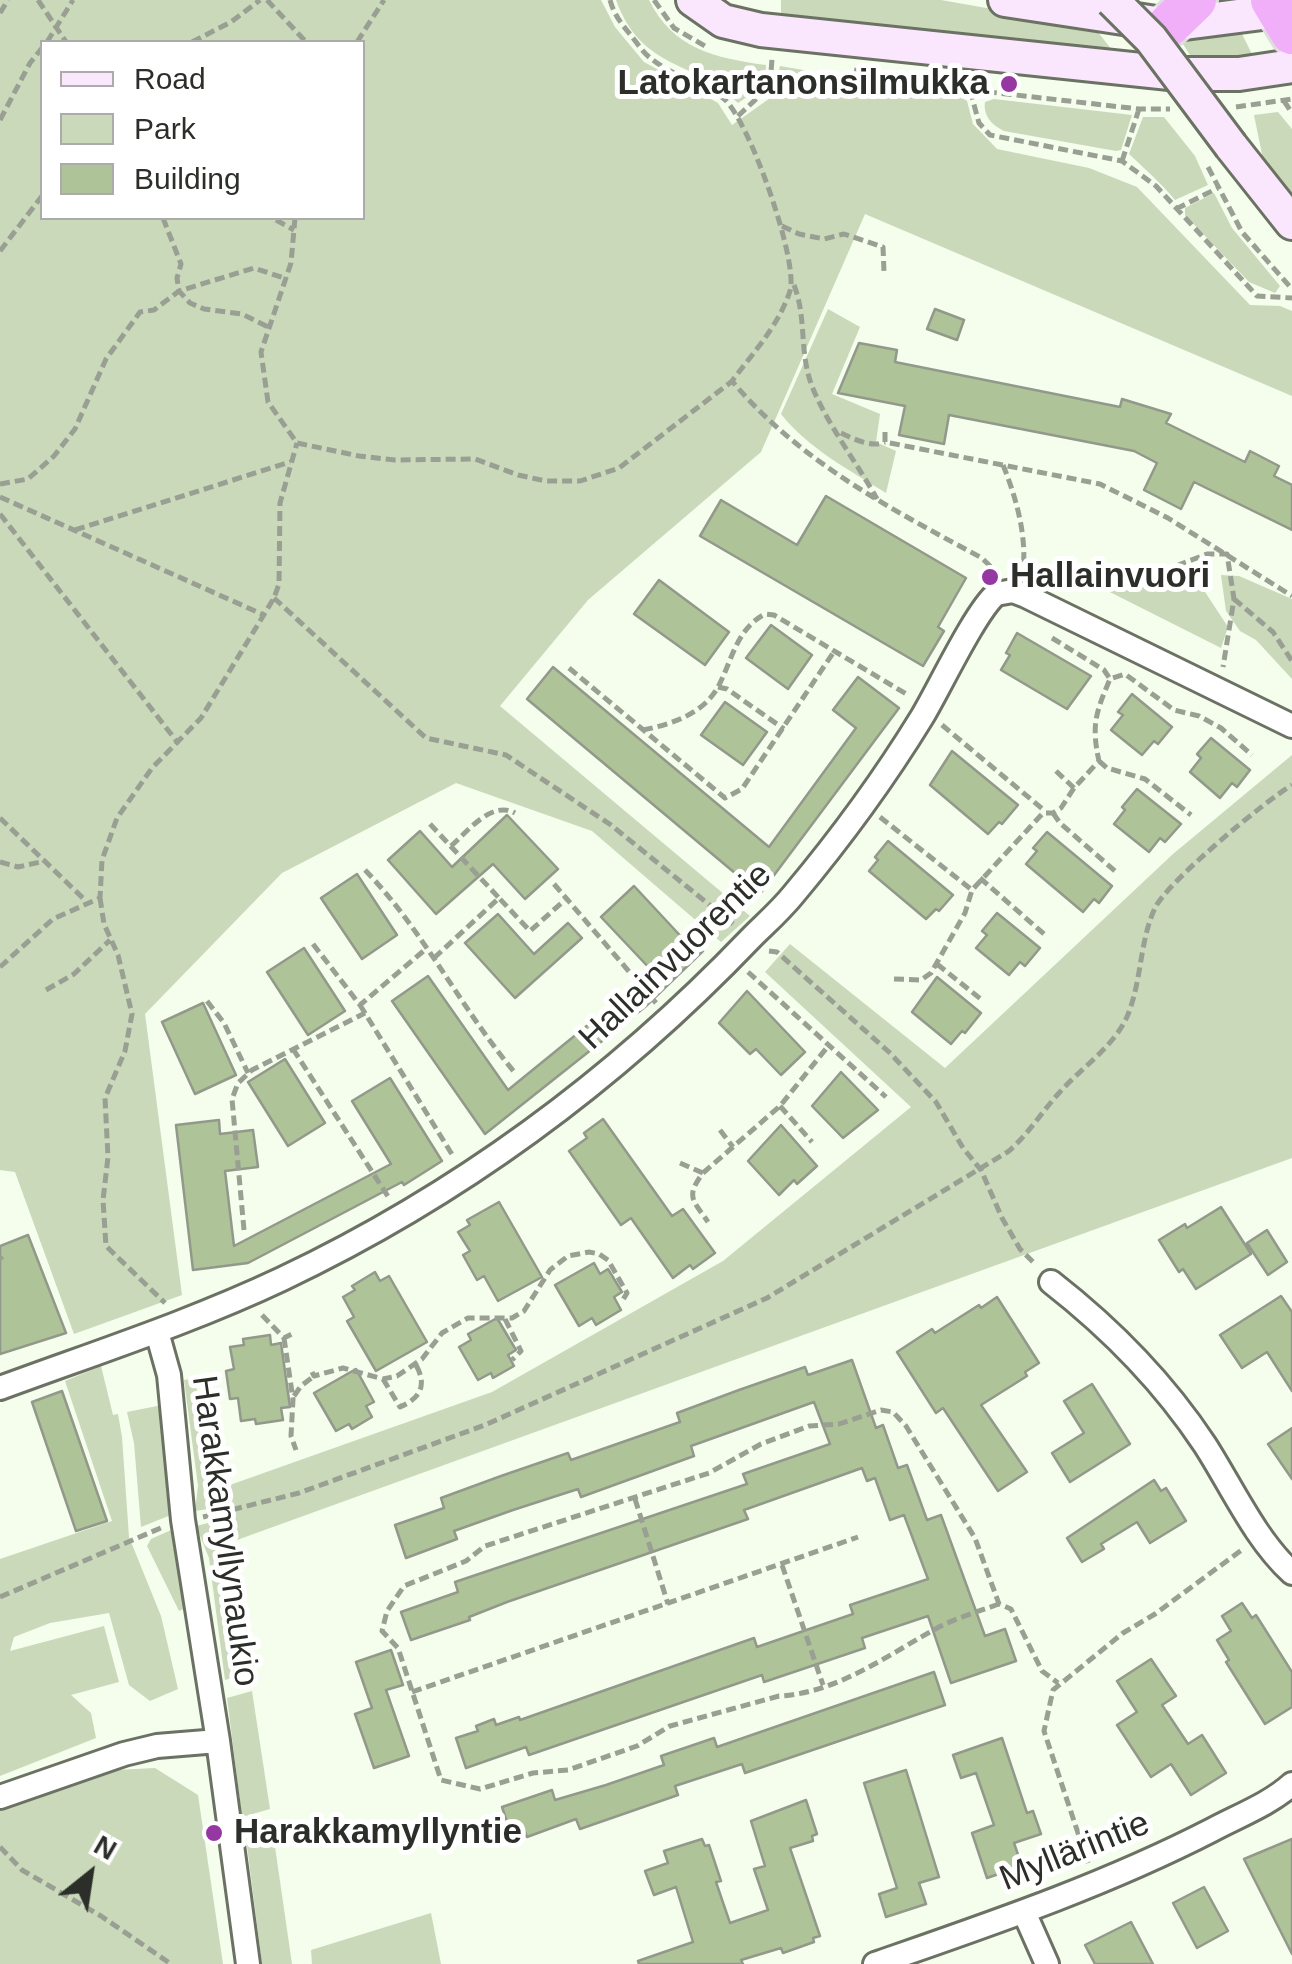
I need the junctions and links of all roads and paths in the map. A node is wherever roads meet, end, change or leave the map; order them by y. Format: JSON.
{"nodes":[{"id":1,"x":8,"y":0,"type":"edge"},
{"id":2,"x":38,"y":0,"type":"edge"},
{"id":3,"x":73,"y":0,"type":"edge"},
{"id":4,"x":384,"y":0,"type":"edge"},
{"id":5,"x":610,"y":0,"type":"edge"},
{"id":6,"x":693,"y":0,"type":"edge"},
{"id":7,"x":1005,"y":0,"type":"edge"},
{"id":8,"x":1112,"y":0,"type":"edge"},
{"id":9,"x":259,"y":2,"type":"edge"},
{"id":10,"x":0,"y":13,"type":"edge"},
{"id":11,"x":1284,"y":13,"type":"edge"},
{"id":12,"x":1164,"y":16,"type":"edge"},
{"id":13,"x":58,"y":29,"type":"junction"},
{"id":14,"x":49,"y":40,"type":"edge"},
{"id":15,"x":65,"y":40,"type":"edge"},
{"id":16,"x":195,"y":40,"type":"edge"},
{"id":17,"x":304,"y":40,"type":"edge"},
{"id":18,"x":358,"y":40,"type":"edge"},
{"id":19,"x":40,"y":51,"type":"edge"},
{"id":20,"x":772,"y":60,"type":"dead end"},
{"id":21,"x":1292,"y":66,"type":"edge"},
{"id":22,"x":970,"y":90,"type":"dead end"},
{"id":23,"x":1284,"y":101,"type":"dead end"},
{"id":24,"x":1139,"y":110,"type":"dead end"},
{"id":25,"x":1292,"y":113,"type":"edge"},
{"id":26,"x":738,"y":116,"type":"junction"},
{"id":27,"x":0,"y":120,"type":"edge"},
{"id":28,"x":1218,"y":153,"type":"junction"},
{"id":29,"x":1122,"y":161,"type":"junction"},
{"id":30,"x":1218,"y":188,"type":"junction"},
{"id":31,"x":40,"y":199,"type":"edge"},
{"id":32,"x":1176,"y":209,"type":"junction"},
{"id":33,"x":164,"y":220,"type":"edge"},
{"id":34,"x":276,"y":220,"type":"dead end"},
{"id":35,"x":295,"y":220,"type":"edge"},
{"id":36,"x":1292,"y":223,"type":"edge"},
{"id":37,"x":780,"y":225,"type":"junction"},
{"id":38,"x":294,"y":230,"type":"junction"},
{"id":39,"x":0,"y":250,"type":"edge"},
{"id":40,"x":884,"y":272,"type":"dead end"},
{"id":41,"x":791,"y":278,"type":"junction"},
{"id":42,"x":287,"y":280,"type":"junction"},
{"id":43,"x":1292,"y":289,"type":"edge"},
{"id":44,"x":178,"y":291,"type":"junction"},
{"id":45,"x":1292,"y":298,"type":"edge"},
{"id":46,"x":270,"y":328,"type":"junction"},
{"id":47,"x":732,"y":382,"type":"junction"},
{"id":48,"x":838,"y":432,"type":"junction"},
{"id":49,"x":885,"y":432,"type":"dead end"},
{"id":50,"x":885,"y":442,"type":"junction"},
{"id":51,"x":296,"y":443,"type":"junction"},
{"id":52,"x":290,"y":462,"type":"junction"},
{"id":53,"x":1002,"y":465,"type":"junction"},
{"id":54,"x":0,"y":484,"type":"edge"},
{"id":55,"x":0,"y":496,"type":"edge"},
{"id":56,"x":878,"y":502,"type":"junction"},
{"id":57,"x":0,"y":514,"type":"edge"},
{"id":58,"x":75,"y":530,"type":"junction"},
{"id":59,"x":1228,"y":554,"type":"junction"},
{"id":60,"x":996,"y":574,"type":"dead end"},
{"id":61,"x":1292,"y":596,"type":"edge"},
{"id":62,"x":274,"y":598,"type":"junction"},
{"id":63,"x":1234,"y":599,"type":"junction"},
{"id":64,"x":264,"y":614,"type":"junction"},
{"id":65,"x":1042,"y":632,"type":"dead end"},
{"id":66,"x":835,"y":650,"type":"junction"},
{"id":67,"x":1292,"y":661,"type":"edge"},
{"id":68,"x":569,"y":668,"type":"dead end"},
{"id":69,"x":1110,"y":679,"type":"junction"},
{"id":70,"x":718,"y":687,"type":"junction"},
{"id":71,"x":1217,"y":690,"type":"junction"},
{"id":72,"x":915,"y":699,"type":"dead end"},
{"id":73,"x":1201,"y":708,"type":"dead end"},
{"id":74,"x":1199,"y":716,"type":"junction"},
{"id":75,"x":940,"y":723,"type":"dead end"},
{"id":76,"x":1292,"y":726,"type":"edge"},
{"id":77,"x":784,"y":728,"type":"junction"},
{"id":78,"x":644,"y":730,"type":"junction"},
{"id":79,"x":178,"y":743,"type":"junction"},
{"id":80,"x":1252,"y":754,"type":"dead end"},
{"id":81,"x":1098,"y":761,"type":"junction"},
{"id":82,"x":1056,"y":771,"type":"dead end"},
{"id":83,"x":1292,"y":785,"type":"edge"},
{"id":84,"x":1074,"y":788,"type":"junction"},
{"id":85,"x":514,"y":813,"type":"dead end"},
{"id":86,"x":1050,"y":813,"type":"junction"},
{"id":87,"x":1190,"y":815,"type":"dead end"},
{"id":88,"x":0,"y":818,"type":"edge"},
{"id":89,"x":888,"y":823,"type":"dead end"},
{"id":90,"x":430,"y":824,"type":"dead end"},
{"id":91,"x":451,"y":846,"type":"junction"},
{"id":92,"x":45,"y":861,"type":"junction"},
{"id":93,"x":0,"y":862,"type":"edge"},
{"id":94,"x":364,"y":870,"type":"dead end"},
{"id":95,"x":1115,"y":871,"type":"dead end"},
{"id":96,"x":980,"y":878,"type":"junction"},
{"id":97,"x":554,"y":884,"type":"dead end"},
{"id":98,"x":972,"y":890,"type":"junction"},
{"id":99,"x":100,"y":898,"type":"junction"},
{"id":100,"x":499,"y":898,"type":"junction"},
{"id":101,"x":566,"y":899,"type":"junction"},
{"id":102,"x":86,"y":902,"type":"junction"},
{"id":103,"x":741,"y":931,"type":"dead end"},
{"id":104,"x":1044,"y":934,"type":"dead end"},
{"id":105,"x":111,"y":939,"type":"junction"},
{"id":106,"x":313,"y":944,"type":"dead end"},
{"id":107,"x":427,"y":948,"type":"junction"},
{"id":108,"x":764,"y":949,"type":"dead end"},
{"id":109,"x":434,"y":958,"type":"junction"},
{"id":110,"x":937,"y":964,"type":"junction"},
{"id":111,"x":0,"y":966,"type":"edge"},
{"id":112,"x":748,"y":972,"type":"dead end"},
{"id":113,"x":894,"y":980,"type":"dead end"},
{"id":114,"x":46,"y":990,"type":"dead end"},
{"id":115,"x":982,"y":1000,"type":"dead end"},
{"id":116,"x":207,"y":1001,"type":"dead end"},
{"id":117,"x":360,"y":1005,"type":"junction"},
{"id":118,"x":661,"y":1009,"type":"dead end"},
{"id":119,"x":365,"y":1013,"type":"junction"},
{"id":120,"x":829,"y":1044,"type":"junction"},
{"id":121,"x":293,"y":1049,"type":"junction"},
{"id":122,"x":248,"y":1073,"type":"junction"},
{"id":123,"x":516,"y":1074,"type":"dead end"},
{"id":124,"x":886,"y":1097,"type":"dead end"},
{"id":125,"x":780,"y":1106,"type":"junction"},
{"id":126,"x":720,"y":1130,"type":"dead end"},
{"id":127,"x":812,"y":1142,"type":"dead end"},
{"id":128,"x":733,"y":1147,"type":"junction"},
{"id":129,"x":680,"y":1163,"type":"dead end"},
{"id":130,"x":458,"y":1164,"type":"dead end"},
{"id":131,"x":980,"y":1170,"type":"junction"},
{"id":132,"x":703,"y":1174,"type":"junction"},
{"id":133,"x":393,"y":1205,"type":"dead end"},
{"id":134,"x":708,"y":1222,"type":"dead end"},
{"id":135,"x":244,"y":1230,"type":"dead end"},
{"id":136,"x":562,"y":1244,"type":"dead end"},
{"id":137,"x":568,"y":1256,"type":"junction"},
{"id":138,"x":1052,"y":1282,"type":"joint"},
{"id":139,"x":620,"y":1303,"type":"dead end"},
{"id":140,"x":171,"y":1309,"type":"dead end"},
{"id":141,"x":262,"y":1314,"type":"dead end"},
{"id":142,"x":443,"y":1318,"type":"dead end"},
{"id":143,"x":506,"y":1319,"type":"junction"},
{"id":144,"x":448,"y":1328,"type":"junction"},
{"id":145,"x":158,"y":1332,"type":"junction"},
{"id":146,"x":294,"y":1333,"type":"dead end"},
{"id":147,"x":284,"y":1338,"type":"junction"},
{"id":148,"x":512,"y":1360,"type":"dead end"},
{"id":149,"x":415,"y":1365,"type":"junction"},
{"id":150,"x":383,"y":1379,"type":"junction"},
{"id":151,"x":0,"y":1388,"type":"edge"},
{"id":152,"x":293,"y":1399,"type":"junction"},
{"id":153,"x":296,"y":1450,"type":"dead end"},
{"id":154,"x":635,"y":1500,"type":"junction"},
{"id":155,"x":221,"y":1514,"type":"dead end"},
{"id":156,"x":176,"y":1523,"type":"dead end"},
{"id":157,"x":1261,"y":1535,"type":"junction"},
{"id":158,"x":858,"y":1537,"type":"dead end"},
{"id":159,"x":782,"y":1565,"type":"junction"},
{"id":160,"x":1292,"y":1573,"type":"edge"},
{"id":161,"x":0,"y":1596,"type":"edge"},
{"id":162,"x":668,"y":1604,"type":"junction"},
{"id":163,"x":999,"y":1604,"type":"junction"},
{"id":164,"x":1058,"y":1683,"type":"junction"},
{"id":165,"x":823,"y":1685,"type":"junction"},
{"id":166,"x":412,"y":1692,"type":"junction"},
{"id":167,"x":218,"y":1741,"type":"junction"},
{"id":168,"x":1292,"y":1784,"type":"edge"},
{"id":169,"x":0,"y":1797,"type":"edge"},
{"id":170,"x":0,"y":1847,"type":"edge"},
{"id":171,"x":1096,"y":1885,"type":"junction"},
{"id":172,"x":1024,"y":1912,"type":"junction"},
{"id":173,"x":171,"y":1964,"type":"edge"},
{"id":174,"x":248,"y":1964,"type":"edge"},
{"id":175,"x":875,"y":1964,"type":"edge"},
{"id":176,"x":1047,"y":1964,"type":"edge"}],
"edges":[{"from":1,"to":10,"type":"path"},
{"from":2,"to":13,"type":"path"},
{"from":3,"to":13,"type":"path"},
{"from":4,"to":18,"type":"path"},
{"from":5,"to":26,"type":"path"},
{"from":6,"to":21,"type":"street"},
{"from":7,"to":12,"type":"street"},
{"from":8,"to":12,"type":"street","bridge":true},
{"from":9,"to":16,"type":"path"},
{"from":9,"to":17,"type":"path"},
{"from":11,"to":12,"type":"street"},
{"from":12,"to":28,"type":"street","bridge":true},
{"from":13,"to":14,"type":"path"},
{"from":13,"to":15,"type":"path"},
{"from":19,"to":27,"type":"path"},
{"from":20,"to":26,"type":"path"},
{"from":22,"to":29,"type":"path"},
{"from":23,"to":25,"type":"path"},
{"from":24,"to":29,"type":"path"},
{"from":26,"to":37,"type":"path"},
{"from":28,"to":30,"type":"path"},
{"from":28,"to":36,"type":"street"},
{"from":29,"to":32,"type":"path"},
{"from":30,"to":32,"type":"path"},
{"from":30,"to":43,"type":"path"},
{"from":31,"to":39,"type":"path"},
{"from":32,"to":45,"type":"path"},
{"from":33,"to":44,"type":"path"},
{"from":34,"to":38,"type":"path"},
{"from":35,"to":38,"type":"path"},
{"from":37,"to":40,"type":"path"},
{"from":37,"to":41,"type":"path"},
{"from":38,"to":42,"type":"path"},
{"from":41,"to":47,"type":"path"},
{"from":41,"to":48,"type":"path"},
{"from":42,"to":44,"type":"path"},
{"from":42,"to":46,"type":"path"},
{"from":44,"to":46,"type":"path"},
{"from":44,"to":54,"type":"path"},
{"from":46,"to":51,"type":"path"},
{"from":47,"to":51,"type":"path"},
{"from":47,"to":56,"type":"path"},
{"from":48,"to":50,"type":"path"},
{"from":48,"to":56,"type":"path"},
{"from":49,"to":50,"type":"path"},
{"from":50,"to":53,"type":"path"},
{"from":51,"to":52,"type":"path"},
{"from":52,"to":58,"type":"path"},
{"from":52,"to":62,"type":"path"},
{"from":53,"to":59,"type":"path"},
{"from":53,"to":59,"type":"path"},
{"from":55,"to":58,"type":"path"},
{"from":56,"to":60,"type":"path"},
{"from":57,"to":79,"type":"path"},
{"from":58,"to":64,"type":"path"},
{"from":59,"to":61,"type":"path"},
{"from":59,"to":63,"type":"path"},
{"from":62,"to":64,"type":"path"},
{"from":62,"to":103,"type":"path"},
{"from":63,"to":67,"type":"path"},
{"from":63,"to":71,"type":"path"},
{"from":64,"to":79,"type":"path"},
{"from":65,"to":69,"type":"path"},
{"from":66,"to":70,"type":"path"},
{"from":66,"to":72,"type":"path"},
{"from":66,"to":77,"type":"path"},
{"from":68,"to":78,"type":"path"},
{"from":69,"to":74,"type":"path"},
{"from":69,"to":81,"type":"path"},
{"from":70,"to":77,"type":"path"},
{"from":70,"to":78,"type":"path"},
{"from":71,"to":76,"type":"street","name":"Hallainvuorentie"},
{"from":71,"to":145,"type":"street","name":"Hallainvuorentie"},
{"from":73,"to":74,"type":"path"},
{"from":74,"to":80,"type":"path"},
{"from":75,"to":86,"type":"path"},
{"from":77,"to":78,"type":"path"},
{"from":79,"to":99,"type":"path"},
{"from":81,"to":84,"type":"path"},
{"from":81,"to":87,"type":"path"},
{"from":82,"to":84,"type":"path"},
{"from":83,"to":131,"type":"path"},
{"from":84,"to":86,"type":"path"},
{"from":85,"to":91,"type":"path"},
{"from":86,"to":95,"type":"path"},
{"from":86,"to":96,"type":"path"},
{"from":88,"to":92,"type":"path"},
{"from":89,"to":98,"type":"path"},
{"from":90,"to":91,"type":"path"},
{"from":91,"to":100,"type":"path"},
{"from":92,"to":93,"type":"path"},
{"from":92,"to":102,"type":"path"},
{"from":94,"to":107,"type":"path"},
{"from":96,"to":98,"type":"path"},
{"from":96,"to":104,"type":"path"},
{"from":97,"to":101,"type":"path"},
{"from":98,"to":110,"type":"path"},
{"from":99,"to":102,"type":"path"},
{"from":99,"to":105,"type":"path"},
{"from":100,"to":101,"type":"path"},
{"from":100,"to":109,"type":"path"},
{"from":101,"to":118,"type":"path"},
{"from":102,"to":111,"type":"path"},
{"from":105,"to":114,"type":"path"},
{"from":105,"to":140,"type":"path"},
{"from":106,"to":117,"type":"path"},
{"from":107,"to":109,"type":"path"},
{"from":107,"to":117,"type":"path"},
{"from":108,"to":131,"type":"path"},
{"from":109,"to":123,"type":"path"},
{"from":110,"to":113,"type":"path"},
{"from":110,"to":115,"type":"path"},
{"from":112,"to":120,"type":"path"},
{"from":116,"to":122,"type":"path"},
{"from":117,"to":119,"type":"path"},
{"from":119,"to":121,"type":"path"},
{"from":119,"to":130,"type":"path"},
{"from":120,"to":124,"type":"path"},
{"from":120,"to":125,"type":"path"},
{"from":121,"to":122,"type":"path"},
{"from":121,"to":133,"type":"path"},
{"from":122,"to":135,"type":"path"},
{"from":125,"to":127,"type":"path"},
{"from":125,"to":128,"type":"path"},
{"from":126,"to":128,"type":"path"},
{"from":128,"to":132,"type":"path"},
{"from":129,"to":132,"type":"path"},
{"from":131,"to":138,"type":"path"},
{"from":131,"to":155,"type":"path"},
{"from":132,"to":134,"type":"path"},
{"from":136,"to":137,"type":"path"},
{"from":137,"to":139,"type":"path"},
{"from":137,"to":143,"type":"path"},
{"from":138,"to":157,"type":"street"},
{"from":141,"to":147,"type":"path"},
{"from":142,"to":144,"type":"path"},
{"from":143,"to":144,"type":"path"},
{"from":143,"to":148,"type":"path"},
{"from":144,"to":149,"type":"path"},
{"from":145,"to":151,"type":"street","name":"Hallainvuorentie"},
{"from":145,"to":167,"type":"street","name":"Harakkamyllynaukio"},
{"from":146,"to":147,"type":"path"},
{"from":147,"to":152,"type":"path"},
{"from":149,"to":150,"type":"path"},
{"from":149,"to":150,"type":"path"},
{"from":150,"to":152,"type":"path"},
{"from":152,"to":153,"type":"path"},
{"from":154,"to":162,"type":"path"},
{"from":154,"to":163,"type":"path"},
{"from":154,"to":166,"type":"path"},
{"from":156,"to":161,"type":"path"},
{"from":157,"to":160,"type":"street"},
{"from":157,"to":164,"type":"path"},
{"from":158,"to":159,"type":"path"},
{"from":159,"to":162,"type":"path"},
{"from":159,"to":165,"type":"path"},
{"from":162,"to":166,"type":"path"},
{"from":163,"to":164,"type":"path"},
{"from":163,"to":165,"type":"path"},
{"from":164,"to":171,"type":"path"},
{"from":165,"to":166,"type":"path"},
{"from":167,"to":169,"type":"street"},
{"from":167,"to":174,"type":"street"},
{"from":168,"to":171,"type":"street","name":"Myllärintie"},
{"from":170,"to":173,"type":"path"},
{"from":171,"to":172,"type":"street","name":"Myllärintie"},
{"from":172,"to":175,"type":"street","name":"Myllärintie"},
{"from":172,"to":176,"type":"street"}]}
